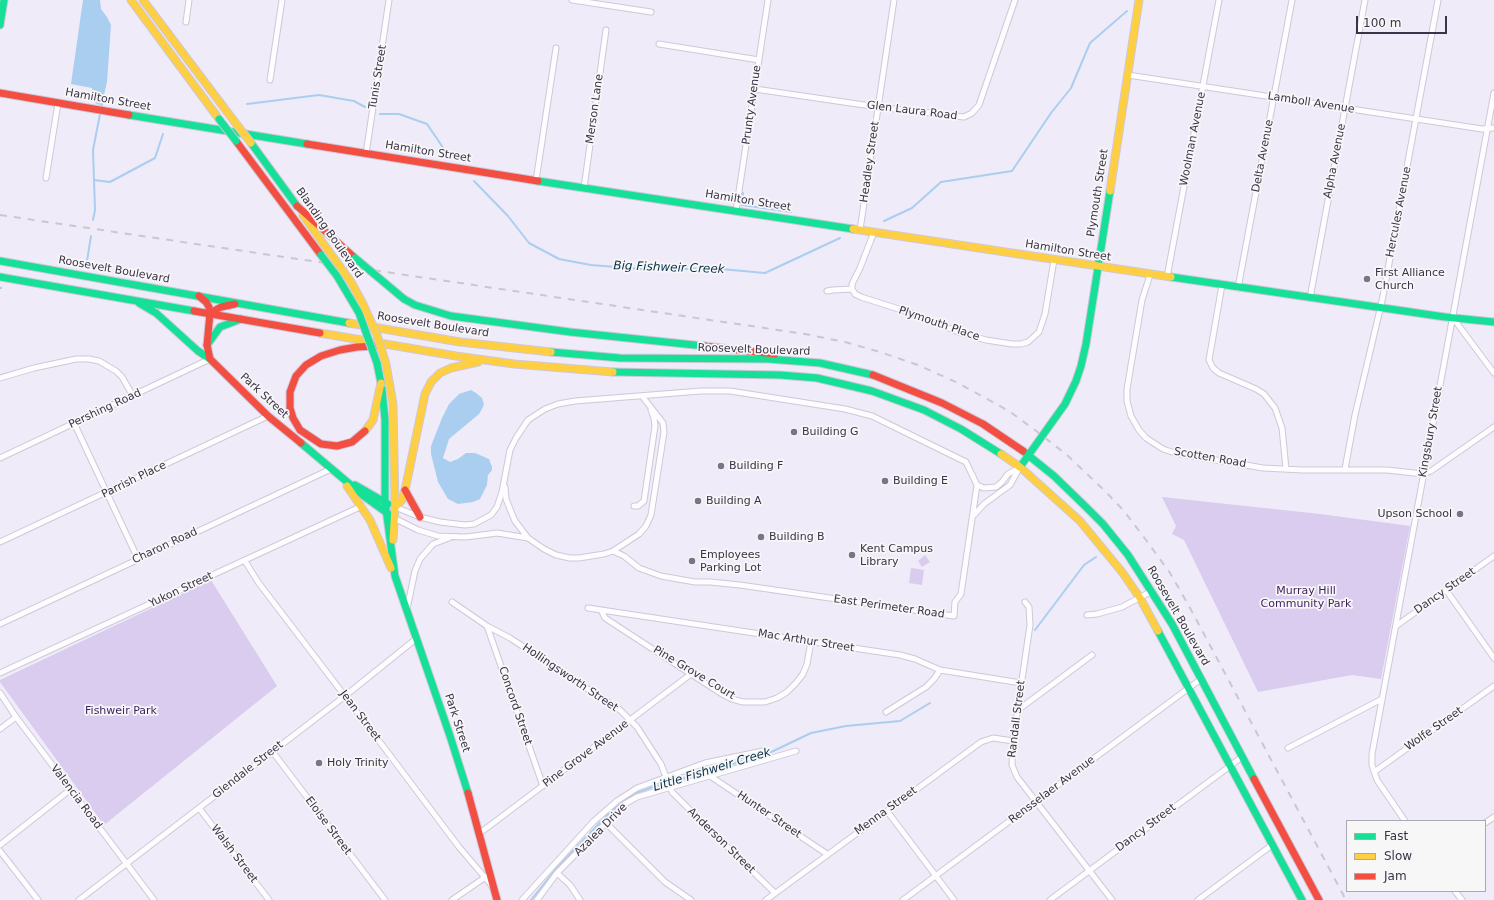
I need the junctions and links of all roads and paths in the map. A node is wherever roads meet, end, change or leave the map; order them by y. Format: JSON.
{"nodes":[{"id":1,"x":4,"y":0,"type":"edge"},
{"id":2,"x":130,"y":0,"type":"edge"},
{"id":3,"x":143,"y":0,"type":"edge"},
{"id":4,"x":189,"y":0,"type":"edge"},
{"id":5,"x":282,"y":0,"type":"edge"},
{"id":6,"x":389,"y":0,"type":"edge"},
{"id":7,"x":572,"y":0,"type":"edge"},
{"id":8,"x":768,"y":0,"type":"edge"},
{"id":9,"x":894,"y":0,"type":"edge"},
{"id":10,"x":1015,"y":0,"type":"edge"},
{"id":11,"x":1139,"y":0,"type":"edge"},
{"id":12,"x":1219,"y":0,"type":"edge"},
{"id":13,"x":1292,"y":0,"type":"edge"},
{"id":14,"x":1365,"y":0,"type":"edge"},
{"id":15,"x":1438,"y":0,"type":"edge"},
{"id":16,"x":651,"y":12,"type":"dead end"},
{"id":17,"x":186,"y":22,"type":"dead end"},
{"id":18,"x":0,"y":24,"type":"edge"},
{"id":19,"x":606,"y":30,"type":"dead end"},
{"id":20,"x":659,"y":44,"type":"dead end"},
{"id":21,"x":556,"y":48,"type":"dead end"},
{"id":22,"x":759,"y":60,"type":"junction"},
{"id":23,"x":1128,"y":75,"type":"junction"},
{"id":24,"x":270,"y":80,"type":"dead end"},
{"id":25,"x":1203,"y":87,"type":"junction"},
{"id":26,"x":754,"y":89,"type":"junction"},
{"id":27,"x":0,"y":93,"type":"edge"},
{"id":28,"x":1494,"y":93,"type":"edge"},
{"id":29,"x":1274,"y":98,"type":"junction"},
{"id":30,"x":58,"y":102,"type":"junction"},
{"id":31,"x":878,"y":107,"type":"junction"},
{"id":32,"x":1345,"y":108,"type":"junction"},
{"id":33,"x":1416,"y":119,"type":"junction"},
{"id":34,"x":1488,"y":128,"type":"junction"},
{"id":35,"x":1494,"y":128,"type":"edge"},
{"id":36,"x":366,"y":154,"type":"junction"},
{"id":37,"x":46,"y":178,"type":"dead end"},
{"id":38,"x":536,"y":180,"type":"junction"},
{"id":39,"x":584,"y":188,"type":"junction"},
{"id":40,"x":297,"y":206,"type":"junction"},
{"id":41,"x":736,"y":210,"type":"junction"},
{"id":42,"x":860,"y":230,"type":"junction"},
{"id":43,"x":874,"y":232,"type":"junction"},
{"id":44,"x":1054,"y":260,"type":"junction"},
{"id":45,"x":0,"y":261,"type":"edge"},
{"id":46,"x":1098,"y":267,"type":"junction"},
{"id":47,"x":1150,"y":275,"type":"junction"},
{"id":48,"x":0,"y":276,"type":"edge"},
{"id":49,"x":1167,"y":277,"type":"junction"},
{"id":50,"x":1222,"y":285,"type":"junction"},
{"id":51,"x":1238,"y":288,"type":"junction"},
{"id":52,"x":852,"y":289,"type":"junction"},
{"id":53,"x":827,"y":291,"type":"dead end"},
{"id":54,"x":198,"y":296,"type":"junction"},
{"id":55,"x":1310,"y":298,"type":"junction"},
{"id":56,"x":134,"y":300,"type":"junction"},
{"id":57,"x":242,"y":303,"type":"junction"},
{"id":58,"x":1380,"y":308,"type":"junction"},
{"id":59,"x":210,"y":313,"type":"junction"},
{"id":60,"x":1453,"y":318,"type":"junction"},
{"id":61,"x":242,"y":319,"type":"junction"},
{"id":62,"x":1494,"y":322,"type":"edge"},
{"id":63,"x":207,"y":345,"type":"junction"},
{"id":64,"x":398,"y":346,"type":"junction"},
{"id":65,"x":210,"y":359,"type":"junction"},
{"id":66,"x":489,"y":361,"type":"junction"},
{"id":67,"x":820,"y":363,"type":"junction"},
{"id":68,"x":1494,"y":373,"type":"edge"},
{"id":69,"x":0,"y":378,"type":"edge"},
{"id":70,"x":381,"y":383,"type":"junction"},
{"id":71,"x":133,"y":396,"type":"junction"},
{"id":72,"x":642,"y":396,"type":"junction"},
{"id":73,"x":649,"y":406,"type":"junction"},
{"id":74,"x":268,"y":416,"type":"junction"},
{"id":75,"x":74,"y":423,"type":"junction"},
{"id":76,"x":1494,"y":427,"type":"edge"},
{"id":77,"x":1029,"y":456,"type":"junction"},
{"id":78,"x":0,"y":458,"type":"edge"},
{"id":79,"x":1020,"y":467,"type":"junction"},
{"id":80,"x":331,"y":469,"type":"junction"},
{"id":81,"x":1286,"y":469,"type":"junction"},
{"id":82,"x":1345,"y":469,"type":"junction"},
{"id":83,"x":1423,"y":474,"type":"junction"},
{"id":84,"x":505,"y":476,"type":"junction"},
{"id":85,"x":341,"y":477,"type":"junction"},
{"id":86,"x":977,"y":485,"type":"junction"},
{"id":87,"x":405,"y":490,"type":"junction"},
{"id":88,"x":107,"y":493,"type":"junction"},
{"id":89,"x":385,"y":502,"type":"junction"},
{"id":90,"x":362,"y":506,"type":"junction"},
{"id":91,"x":634,"y":506,"type":"dead end"},
{"id":92,"x":395,"y":507,"type":"junction"},
{"id":93,"x":386,"y":512,"type":"junction"},
{"id":94,"x":973,"y":516,"type":"junction"},
{"id":95,"x":420,"y":517,"type":"junction"},
{"id":96,"x":394,"y":518,"type":"junction"},
{"id":97,"x":450,"y":537,"type":"junction"},
{"id":98,"x":528,"y":538,"type":"junction"},
{"id":99,"x":0,"y":542,"type":"edge"},
{"id":100,"x":613,"y":551,"type":"junction"},
{"id":101,"x":393,"y":554,"type":"junction"},
{"id":102,"x":1494,"y":556,"type":"edge"},
{"id":103,"x":138,"y":559,"type":"junction"},
{"id":104,"x":245,"y":561,"type":"junction"},
{"id":105,"x":395,"y":576,"type":"junction"},
{"id":106,"x":1152,"y":590,"type":"junction"},
{"id":107,"x":1446,"y":590,"type":"junction"},
{"id":108,"x":1140,"y":598,"type":"junction"},
{"id":109,"x":452,"y":602,"type":"dead end"},
{"id":110,"x":1025,"y":602,"type":"dead end"},
{"id":111,"x":588,"y":608,"type":"dead end"},
{"id":112,"x":407,"y":609,"type":"junction"},
{"id":113,"x":601,"y":610,"type":"junction"},
{"id":114,"x":1087,"y":615,"type":"dead end"},
{"id":115,"x":0,"y":624,"type":"edge"},
{"id":116,"x":487,"y":626,"type":"junction"},
{"id":117,"x":1396,"y":626,"type":"junction"},
{"id":118,"x":417,"y":638,"type":"junction"},
{"id":119,"x":812,"y":642,"type":"junction"},
{"id":120,"x":1092,"y":656,"type":"dead end"},
{"id":121,"x":1494,"y":658,"type":"edge"},
{"id":122,"x":940,"y":670,"type":"junction"},
{"id":123,"x":0,"y":673,"type":"edge"},
{"id":124,"x":691,"y":674,"type":"junction"},
{"id":125,"x":1201,"y":680,"type":"junction"},
{"id":126,"x":1021,"y":684,"type":"junction"},
{"id":127,"x":1494,"y":686,"type":"edge"},
{"id":128,"x":1189,"y":688,"type":"junction"},
{"id":129,"x":0,"y":693,"type":"edge"},
{"id":130,"x":345,"y":696,"type":"junction"},
{"id":131,"x":1382,"y":699,"type":"junction"},
{"id":132,"x":1018,"y":710,"type":"junction"},
{"id":133,"x":886,"y":712,"type":"dead end"},
{"id":134,"x":16,"y":717,"type":"junction"},
{"id":135,"x":630,"y":719,"type":"junction"},
{"id":136,"x":0,"y":729,"type":"edge"},
{"id":137,"x":1013,"y":741,"type":"junction"},
{"id":138,"x":1288,"y":748,"type":"dead end"},
{"id":139,"x":762,"y":751,"type":"dead end"},
{"id":140,"x":796,"y":751,"type":"dead end"},
{"id":141,"x":272,"y":752,"type":"junction"},
{"id":142,"x":1242,"y":757,"type":"junction"},
{"id":143,"x":1230,"y":766,"type":"junction"},
{"id":144,"x":1374,"y":772,"type":"junction"},
{"id":145,"x":710,"y":776,"type":"junction"},
{"id":146,"x":666,"y":777,"type":"junction"},
{"id":147,"x":543,"y":786,"type":"junction"},
{"id":148,"x":669,"y":787,"type":"junction"},
{"id":149,"x":71,"y":790,"type":"junction"},
{"id":150,"x":1036,"y":802,"type":"junction"},
{"id":151,"x":199,"y":808,"type":"junction"},
{"id":152,"x":887,"y":810,"type":"junction"},
{"id":153,"x":1404,"y":820,"type":"edge"},
{"id":154,"x":606,"y":823,"type":"junction"},
{"id":155,"x":480,"y":833,"type":"junction"},
{"id":156,"x":1285,"y":838,"type":"junction"},
{"id":157,"x":0,"y":845,"type":"edge"},
{"id":158,"x":1272,"y":845,"type":"junction"},
{"id":159,"x":0,"y":851,"type":"edge"},
{"id":160,"x":827,"y":854,"type":"junction"},
{"id":161,"x":126,"y":864,"type":"junction"},
{"id":162,"x":1089,"y":870,"type":"junction"},
{"id":163,"x":557,"y":873,"type":"junction"},
{"id":164,"x":936,"y":875,"type":"junction"},
{"id":165,"x":487,"y":876,"type":"junction"},
{"id":166,"x":1456,"y":892,"type":"edge"},
{"id":167,"x":775,"y":893,"type":"junction"},
{"id":168,"x":38,"y":900,"type":"edge"},
{"id":169,"x":79,"y":900,"type":"edge"},
{"id":170,"x":154,"y":900,"type":"edge"},
{"id":171,"x":269,"y":900,"type":"edge"},
{"id":172,"x":385,"y":900,"type":"edge"},
{"id":173,"x":452,"y":900,"type":"edge"},
{"id":174,"x":497,"y":900,"type":"edge"},
{"id":175,"x":522,"y":900,"type":"edge"},
{"id":176,"x":536,"y":900,"type":"edge"},
{"id":177,"x":580,"y":900,"type":"edge"},
{"id":178,"x":691,"y":900,"type":"edge"},
{"id":179,"x":766,"y":900,"type":"edge"},
{"id":180,"x":903,"y":900,"type":"edge"},
{"id":181,"x":954,"y":900,"type":"edge"},
{"id":182,"x":1050,"y":900,"type":"edge"},
{"id":183,"x":1112,"y":900,"type":"edge"},
{"id":184,"x":1198,"y":900,"type":"edge"},
{"id":185,"x":1296,"y":900,"type":"edge"},
{"id":186,"x":1302,"y":900,"type":"edge"},
{"id":187,"x":1315,"y":900,"type":"edge"},
{"id":188,"x":1318,"y":900,"type":"edge"},
{"id":189,"x":1462,"y":900,"type":"edge"}],
"edges":[{"from":1,"to":18,"type":"main road"},
{"from":2,"to":70,"type":"main road","name":"Blanding Boulevard","bridge":true},
{"from":3,"to":40,"type":"main road","name":"Blanding Boulevard","bridge":true},
{"from":4,"to":17,"type":"street"},
{"from":5,"to":24,"type":"street"},
{"from":6,"to":36,"type":"street","name":"Tunis Street"},
{"from":7,"to":16,"type":"street"},
{"from":8,"to":22,"type":"street","name":"Prunty Avenue"},
{"from":9,"to":31,"type":"street","name":"Headley Street"},
{"from":10,"to":31,"type":"street","name":"Glen Laura Road"},
{"from":11,"to":23,"type":"main road","name":"Plymouth Street"},
{"from":12,"to":25,"type":"street","name":"Woolman Avenue"},
{"from":13,"to":29,"type":"street","name":"Delta Avenue"},
{"from":14,"to":32,"type":"street","name":"Alpha Avenue"},
{"from":15,"to":33,"type":"street","name":"Hercules Avenue"},
{"from":19,"to":39,"type":"street","name":"Merson Lane"},
{"from":20,"to":22,"type":"street"},
{"from":21,"to":38,"type":"street"},
{"from":22,"to":26,"type":"street","name":"Prunty Avenue"},
{"from":23,"to":25,"type":"street","name":"Lamboll Avenue"},
{"from":23,"to":46,"type":"main road","name":"Plymouth Street"},
{"from":25,"to":29,"type":"street","name":"Lamboll Avenue"},
{"from":25,"to":49,"type":"street","name":"Woolman Avenue"},
{"from":26,"to":31,"type":"street","name":"Glen Laura Road"},
{"from":26,"to":41,"type":"street","name":"Prunty Avenue"},
{"from":27,"to":30,"type":"main road","name":"Hamilton Street"},
{"from":28,"to":34,"type":"street","name":"Kingsbury Street"},
{"from":29,"to":32,"type":"street","name":"Lamboll Avenue"},
{"from":29,"to":51,"type":"street","name":"Delta Avenue"},
{"from":30,"to":36,"type":"main road","name":"Hamilton Street"},
{"from":30,"to":37,"type":"street"},
{"from":31,"to":42,"type":"street","name":"Headley Street"},
{"from":32,"to":33,"type":"street","name":"Lamboll Avenue"},
{"from":32,"to":55,"type":"street","name":"Alpha Avenue"},
{"from":33,"to":34,"type":"street","name":"Lamboll Avenue"},
{"from":33,"to":58,"type":"street","name":"Hercules Avenue"},
{"from":34,"to":35,"type":"street","name":"Lamboll Avenue"},
{"from":34,"to":60,"type":"street","name":"Kingsbury Street"},
{"from":36,"to":38,"type":"main road","name":"Hamilton Street"},
{"from":38,"to":39,"type":"main road","name":"Hamilton Street"},
{"from":39,"to":41,"type":"main road","name":"Hamilton Street"},
{"from":40,"to":67,"type":"main road","bridge":true},
{"from":40,"to":92,"type":"main road","name":"Blanding Boulevard","bridge":true},
{"from":41,"to":42,"type":"main road","name":"Hamilton Street"},
{"from":42,"to":43,"type":"main road","name":"Hamilton Street"},
{"from":43,"to":44,"type":"main road","name":"Hamilton Street"},
{"from":43,"to":52,"type":"street"},
{"from":44,"to":46,"type":"main road","name":"Hamilton Street"},
{"from":44,"to":52,"type":"street","name":"Plymouth Place"},
{"from":45,"to":54,"type":"main road","name":"Roosevelt Boulevard"},
{"from":46,"to":47,"type":"main road","name":"Hamilton Street"},
{"from":46,"to":77,"type":"main road","name":"Plymouth Street"},
{"from":47,"to":49,"type":"main road","name":"Hamilton Street"},
{"from":47,"to":81,"type":"street","name":"Scotten Road"},
{"from":48,"to":56,"type":"main road"},
{"from":49,"to":50,"type":"main road","name":"Hamilton Street"},
{"from":50,"to":51,"type":"main road","name":"Hamilton Street"},
{"from":50,"to":81,"type":"street"},
{"from":51,"to":55,"type":"main road","name":"Hamilton Street"},
{"from":52,"to":53,"type":"street"},
{"from":54,"to":57,"type":"main road","name":"Roosevelt Boulevard"},
{"from":54,"to":59,"type":"main road"},
{"from":55,"to":58,"type":"main road","name":"Hamilton Street"},
{"from":56,"to":59,"type":"main road"},
{"from":56,"to":65,"type":"main road","name":"Park Street"},
{"from":57,"to":59,"type":"main road"},
{"from":57,"to":67,"type":"main road","name":"Roosevelt Boulevard"},
{"from":58,"to":60,"type":"main road","name":"Hamilton Street"},
{"from":58,"to":82,"type":"street","name":"Hercules Avenue"},
{"from":59,"to":61,"type":"main road"},
{"from":59,"to":63,"type":"main road"},
{"from":60,"to":62,"type":"main road","name":"Hamilton Street"},
{"from":60,"to":68,"type":"street"},
{"from":60,"to":83,"type":"street","name":"Kingsbury Street"},
{"from":61,"to":63,"type":"main road"},
{"from":61,"to":64,"type":"main road"},
{"from":63,"to":65,"type":"main road"},
{"from":64,"to":66,"type":"main road"},
{"from":64,"to":70,"type":"main road"},
{"from":65,"to":71,"type":"street","name":"Pershing Road"},
{"from":65,"to":74,"type":"main road","name":"Park Street"},
{"from":66,"to":79,"type":"main road"},
{"from":66,"to":87,"type":"main road"},
{"from":67,"to":77,"type":"main road","name":"Roosevelt Boulevard"},
{"from":69,"to":71,"type":"street"},
{"from":70,"to":89,"type":"main road","name":"Blanding Boulevard"},
{"from":71,"to":75,"type":"street","name":"Pershing Road"},
{"from":72,"to":73,"type":"street"},
{"from":72,"to":84,"type":"street"},
{"from":72,"to":86,"type":"street"},
{"from":73,"to":91,"type":"street"},
{"from":73,"to":100,"type":"street"},
{"from":74,"to":80,"type":"main road","name":"Park Street"},
{"from":74,"to":88,"type":"street","name":"Parrish Place"},
{"from":75,"to":78,"type":"street","name":"Pershing Road"},
{"from":75,"to":88,"type":"street"},
{"from":76,"to":83,"type":"street"},
{"from":77,"to":79,"type":"main road","name":"Plymouth Street"},
{"from":77,"to":106,"type":"main road","name":"Roosevelt Boulevard"},
{"from":79,"to":86,"type":"street"},
{"from":79,"to":94,"type":"street"},
{"from":79,"to":108,"type":"main road"},
{"from":80,"to":85,"type":"main road","name":"Park Street"},
{"from":80,"to":103,"type":"street","name":"Charon Road"},
{"from":81,"to":82,"type":"street","name":"Scotten Road"},
{"from":82,"to":83,"type":"street","name":"Scotten Road"},
{"from":83,"to":117,"type":"street","name":"Kingsbury Street"},
{"from":84,"to":95,"type":"street"},
{"from":84,"to":98,"type":"street"},
{"from":85,"to":89,"type":"main road","name":"Park Street"},
{"from":85,"to":90,"type":"main road"},
{"from":85,"to":93,"type":"main road","name":"Park Street"},
{"from":86,"to":94,"type":"street","name":"East Perimeter Road"},
{"from":87,"to":92,"type":"main road"},
{"from":87,"to":95,"type":"main road"},
{"from":88,"to":99,"type":"street","name":"Parrish Place"},
{"from":88,"to":103,"type":"street"},
{"from":89,"to":92,"type":"main road","name":"Park Street"},
{"from":89,"to":93,"type":"main road","name":"Blanding Boulevard"},
{"from":90,"to":104,"type":"street","name":"Yukon Street"},
{"from":90,"to":105,"type":"main road"},
{"from":92,"to":95,"type":"street"},
{"from":92,"to":96,"type":"main road","name":"Blanding Boulevard"},
{"from":93,"to":96,"type":"main road","name":"Park Street"},
{"from":93,"to":101,"type":"main road","name":"Park Street"},
{"from":94,"to":100,"type":"street","name":"East Perimeter Road"},
{"from":96,"to":97,"type":"street"},
{"from":96,"to":101,"type":"main road","name":"Park Street"},
{"from":97,"to":98,"type":"street"},
{"from":97,"to":112,"type":"street"},
{"from":98,"to":100,"type":"street"},
{"from":101,"to":105,"type":"main road","name":"Park Street"},
{"from":102,"to":107,"type":"street","name":"Dancy Street"},
{"from":103,"to":115,"type":"street","name":"Charon Road"},
{"from":104,"to":123,"type":"street","name":"Yukon Street"},
{"from":104,"to":130,"type":"street","name":"Jean Street"},
{"from":105,"to":112,"type":"main road","name":"Park Street"},
{"from":106,"to":108,"type":"street"},
{"from":106,"to":125,"type":"main road","name":"Roosevelt Boulevard"},
{"from":107,"to":117,"type":"street","name":"Dancy Street"},
{"from":107,"to":121,"type":"street"},
{"from":108,"to":114,"type":"street"},
{"from":108,"to":128,"type":"main road"},
{"from":109,"to":116,"type":"street","name":"Hollingsworth Street"},
{"from":110,"to":126,"type":"street","name":"Randall Street"},
{"from":111,"to":113,"type":"street","name":"Mac Arthur Street"},
{"from":112,"to":118,"type":"main road","name":"Park Street"},
{"from":113,"to":119,"type":"street","name":"Mac Arthur Street"},
{"from":113,"to":124,"type":"street","name":"Pine Grove Court"},
{"from":116,"to":135,"type":"street","name":"Hollingsworth Street"},
{"from":116,"to":147,"type":"street","name":"Concord Street"},
{"from":117,"to":131,"type":"street","name":"Kingsbury Street"},
{"from":118,"to":130,"type":"street","name":"Glendale Street"},
{"from":118,"to":155,"type":"main road","name":"Park Street"},
{"from":119,"to":122,"type":"street","name":"Mac Arthur Street"},
{"from":119,"to":124,"type":"street","name":"Pine Grove Court"},
{"from":120,"to":132,"type":"street"},
{"from":122,"to":126,"type":"street","name":"Mac Arthur Street"},
{"from":122,"to":133,"type":"street"},
{"from":124,"to":135,"type":"street","name":"Pine Grove Avenue"},
{"from":125,"to":128,"type":"street","name":"Rensselaer Avenue"},
{"from":125,"to":142,"type":"main road","name":"Roosevelt Boulevard"},
{"from":126,"to":132,"type":"street","name":"Randall Street"},
{"from":127,"to":144,"type":"street","name":"Wolfe Street"},
{"from":128,"to":143,"type":"main road"},
{"from":128,"to":150,"type":"street","name":"Rensselaer Avenue"},
{"from":129,"to":134,"type":"street","name":"Valencia Road"},
{"from":130,"to":141,"type":"street","name":"Glendale Street"},
{"from":130,"to":165,"type":"street","name":"Jean Street"},
{"from":131,"to":138,"type":"street"},
{"from":131,"to":144,"type":"street","name":"Kingsbury Street"},
{"from":132,"to":137,"type":"street","name":"Randall Street"},
{"from":134,"to":136,"type":"street"},
{"from":134,"to":149,"type":"street","name":"Valencia Road"},
{"from":135,"to":146,"type":"street","name":"Hollingsworth Street"},
{"from":135,"to":147,"type":"street","name":"Pine Grove Avenue"},
{"from":137,"to":150,"type":"street","name":"Randall Street"},
{"from":137,"to":152,"type":"street","name":"Menna Street"},
{"from":139,"to":146,"type":"street","name":"Azalea Drive"},
{"from":140,"to":145,"type":"street","name":"Azalea Drive"},
{"from":141,"to":151,"type":"street","name":"Glendale Street"},
{"from":141,"to":172,"type":"street","name":"Eloise Street"},
{"from":142,"to":143,"type":"street","name":"Dancy Street"},
{"from":142,"to":156,"type":"main road","name":"Roosevelt Boulevard"},
{"from":143,"to":158,"type":"main road"},
{"from":143,"to":162,"type":"street","name":"Dancy Street"},
{"from":144,"to":153,"type":"street"},
{"from":145,"to":148,"type":"street","name":"Azalea Drive"},
{"from":145,"to":160,"type":"street","name":"Hunter Street"},
{"from":146,"to":175,"type":"street","name":"Azalea Drive"},
{"from":147,"to":155,"type":"street","name":"Pine Grove Avenue"},
{"from":148,"to":154,"type":"street","name":"Azalea Drive"},
{"from":148,"to":167,"type":"street","name":"Anderson Street"},
{"from":149,"to":157,"type":"street"},
{"from":149,"to":161,"type":"street","name":"Valencia Road"},
{"from":150,"to":162,"type":"street","name":"Randall Street"},
{"from":150,"to":164,"type":"street","name":"Rensselaer Avenue"},
{"from":151,"to":161,"type":"street","name":"Glendale Street"},
{"from":151,"to":171,"type":"street","name":"Walsh Street"},
{"from":152,"to":160,"type":"street","name":"Menna Street"},
{"from":152,"to":164,"type":"street"},
{"from":154,"to":163,"type":"street","name":"Azalea Drive"},
{"from":154,"to":178,"type":"street"},
{"from":155,"to":165,"type":"main road","name":"Park Street"},
{"from":156,"to":187,"type":"main road"},
{"from":156,"to":188,"type":"main road"},
{"from":158,"to":184,"type":"street"},
{"from":158,"to":185,"type":"main road"},
{"from":158,"to":186,"type":"main road"},
{"from":159,"to":168,"type":"street"},
{"from":160,"to":167,"type":"street","name":"Menna Street"},
{"from":161,"to":169,"type":"street","name":"Glendale Street"},
{"from":161,"to":170,"type":"street","name":"Valencia Road"},
{"from":162,"to":182,"type":"street","name":"Dancy Street"},
{"from":162,"to":183,"type":"street","name":"Randall Street"},
{"from":163,"to":176,"type":"street","name":"Azalea Drive"},
{"from":163,"to":177,"type":"street"},
{"from":164,"to":180,"type":"street","name":"Rensselaer Avenue"},
{"from":164,"to":181,"type":"street"},
{"from":165,"to":173,"type":"street"},
{"from":165,"to":174,"type":"main road","name":"Park Street"},
{"from":166,"to":189,"type":"street"},
{"from":167,"to":179,"type":"street","name":"Menna Street"}]}
